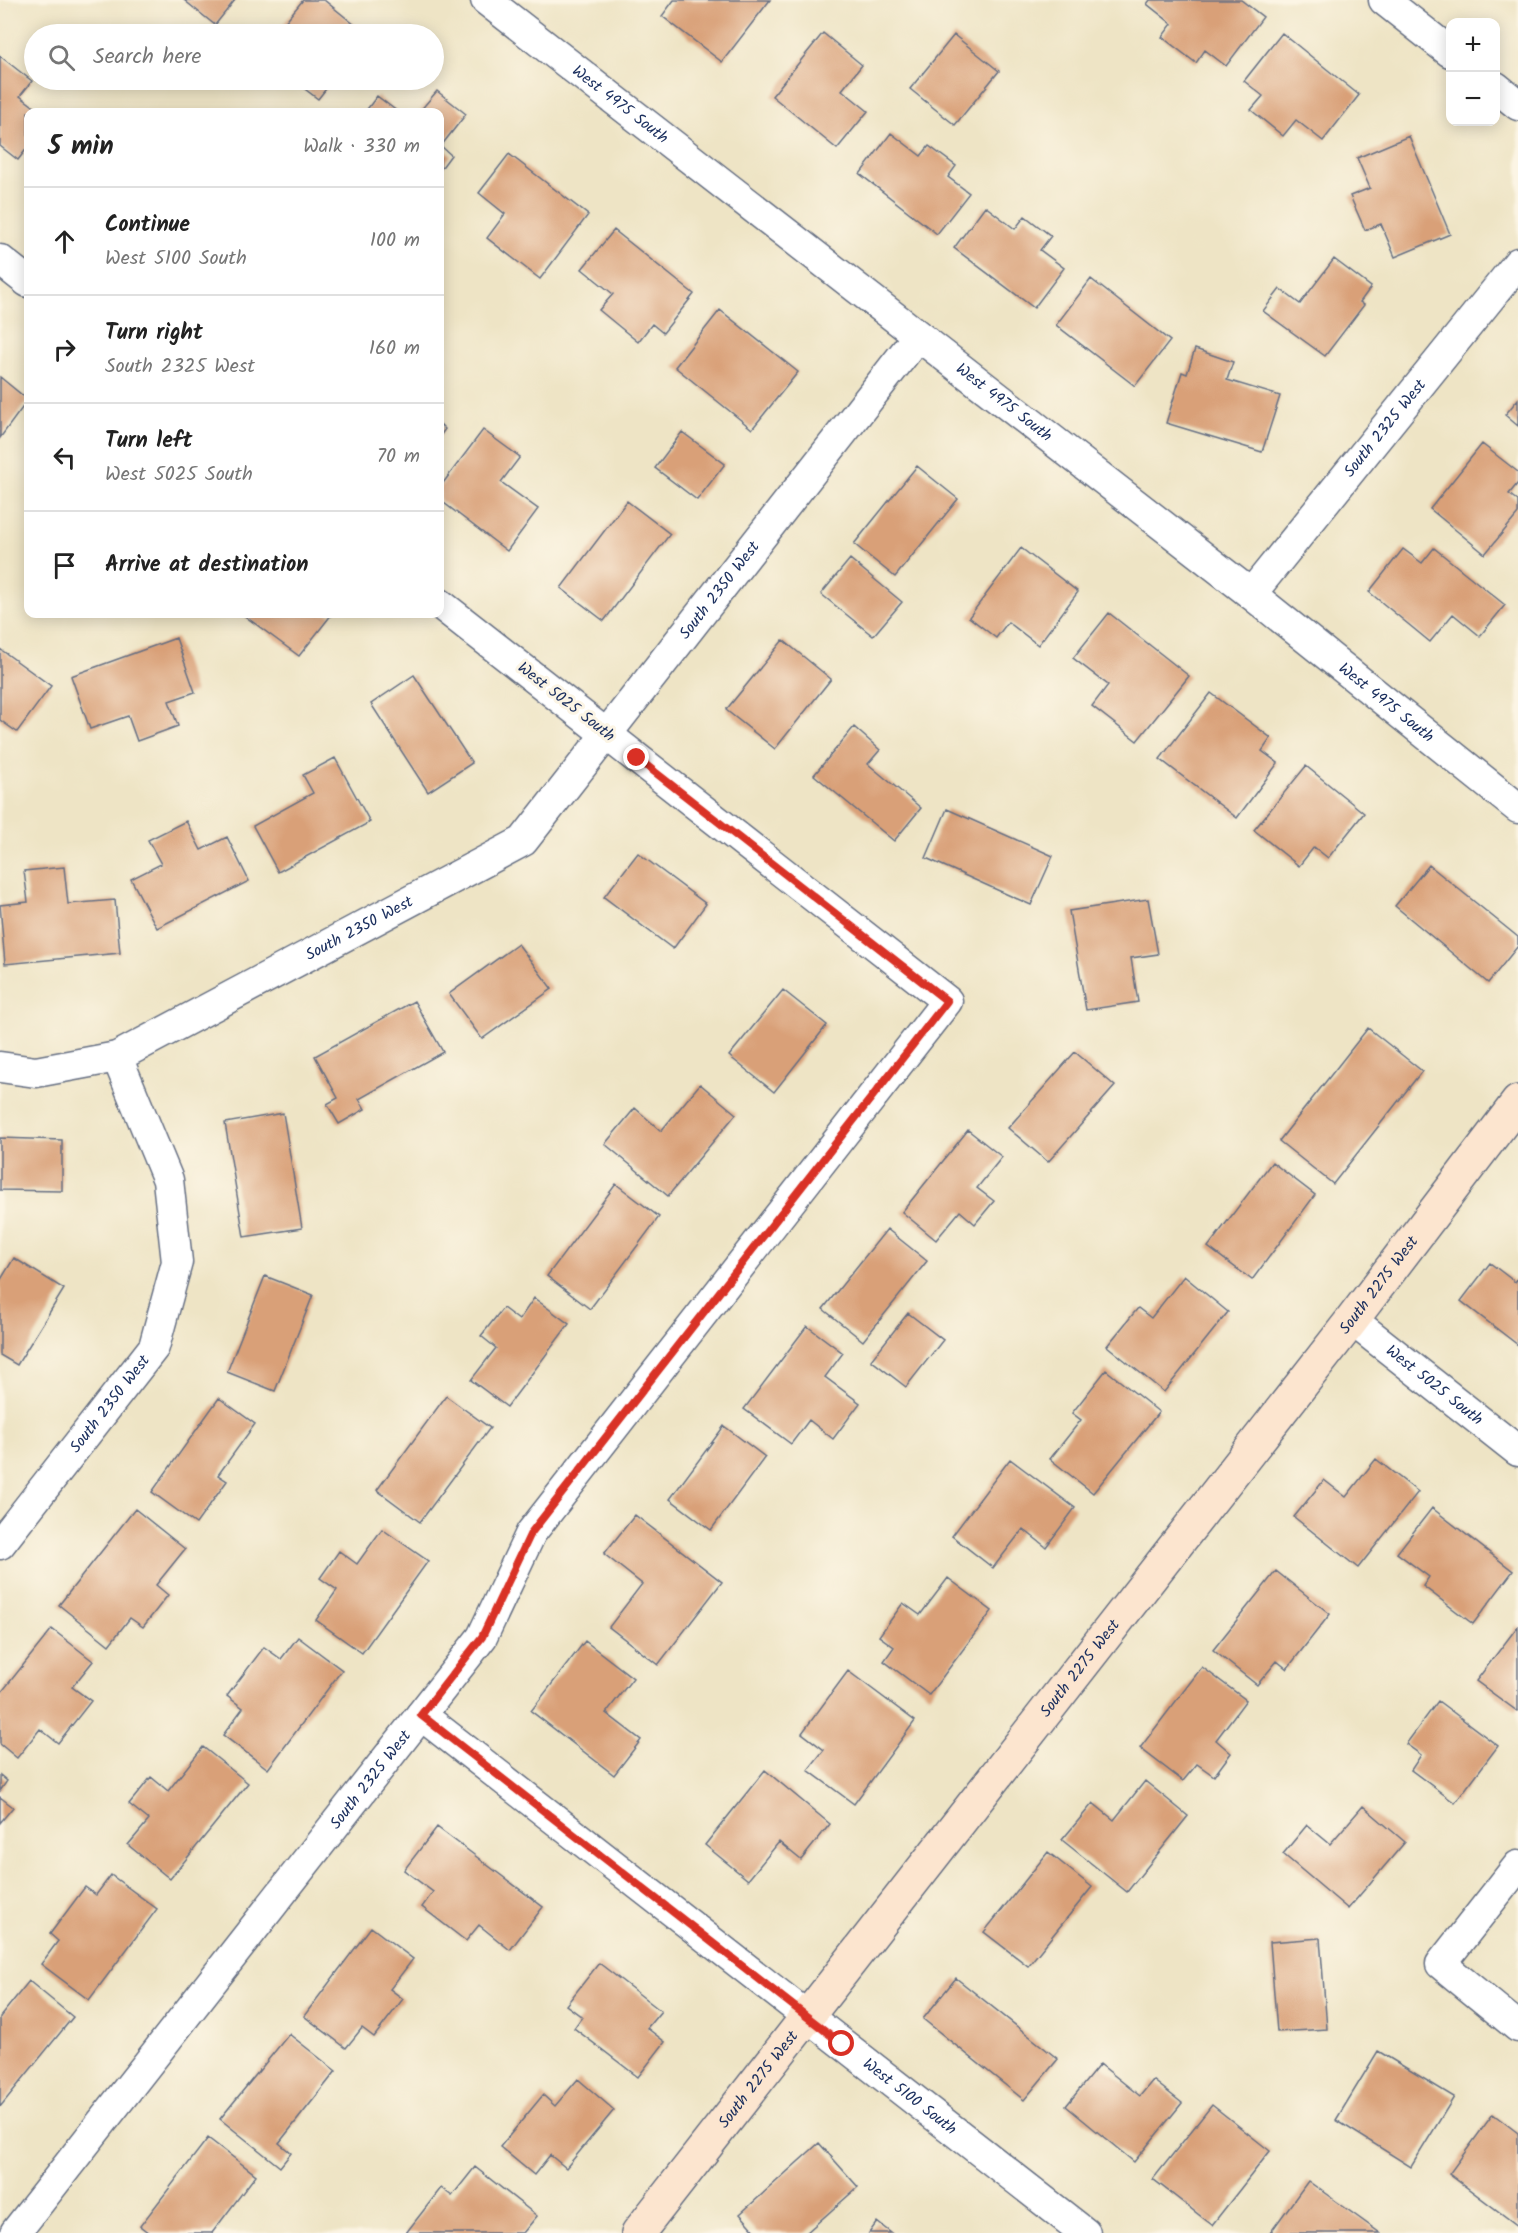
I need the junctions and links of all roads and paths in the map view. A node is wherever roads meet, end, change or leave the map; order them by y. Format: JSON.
{"nodes":[{"id":1,"x":486,"y":0,"type":"edge"},
{"id":2,"x":1384,"y":0,"type":"edge"},
{"id":3,"x":1446,"y":49,"type":"edge"},
{"id":4,"x":1500,"y":90,"type":"edge"},
{"id":5,"x":1518,"y":105,"type":"edge"},
{"id":6,"x":0,"y":260,"type":"edge"},
{"id":7,"x":1518,"y":263,"type":"edge"},
{"id":8,"x":24,"y":279,"type":"edge"},
{"id":9,"x":918,"y":336,"type":"junction"},
{"id":10,"x":1251,"y":594,"type":"junction"},
{"id":11,"x":444,"y":607,"type":"edge"},
{"id":12,"x":607,"y":734,"type":"junction"},
{"id":13,"x":1518,"y":808,"type":"edge"},
{"id":14,"x":947,"y":1001,"type":"joint"},
{"id":15,"x":117,"y":1058,"type":"junction"},
{"id":16,"x":0,"y":1067,"type":"edge"},
{"id":17,"x":1518,"y":1102,"type":"edge"},
{"id":18,"x":1352,"y":1320,"type":"junction"},
{"id":19,"x":1518,"y":1451,"type":"edge"},
{"id":20,"x":0,"y":1544,"type":"edge"},
{"id":21,"x":421,"y":1715,"type":"junction"},
{"id":22,"x":1518,"y":1866,"type":"edge"},
{"id":23,"x":806,"y":2016,"type":"junction"},
{"id":24,"x":1518,"y":2027,"type":"edge"},
{"id":25,"x":15,"y":2233,"type":"edge"},
{"id":26,"x":638,"y":2233,"type":"edge"},
{"id":27,"x":1084,"y":2233,"type":"edge"}],
"edges":[{"from":1,"to":9,"type":"street","name":"West 4975 South"},
{"from":2,"to":3,"type":"street"},
{"from":4,"to":5,"type":"street"},
{"from":6,"to":8,"type":"street"},
{"from":7,"to":10,"type":"street","name":"South 2325 West"},
{"from":9,"to":10,"type":"street","name":"West 4975 South"},
{"from":9,"to":12,"type":"street","name":"South 2350 West"},
{"from":10,"to":13,"type":"street","name":"West 4975 South"},
{"from":11,"to":12,"type":"street","name":"West 5025 South"},
{"from":12,"to":14,"type":"street","name":"West 5025 South"},
{"from":12,"to":15,"type":"street","name":"South 2350 West"},
{"from":14,"to":21,"type":"street","name":"South 2325 West"},
{"from":15,"to":16,"type":"street"},
{"from":15,"to":20,"type":"street","name":"South 2350 West"},
{"from":17,"to":18,"type":"street","name":"South 2275 West"},
{"from":18,"to":19,"type":"street","name":"West 5025 South"},
{"from":18,"to":23,"type":"street","name":"South 2275 West"},
{"from":21,"to":23,"type":"street","name":"West 5100 South"},
{"from":21,"to":25,"type":"street","name":"South 2325 West"},
{"from":22,"to":24,"type":"street"},
{"from":23,"to":26,"type":"street","name":"South 2275 West"},
{"from":23,"to":27,"type":"street","name":"West 5100 South"}]}
